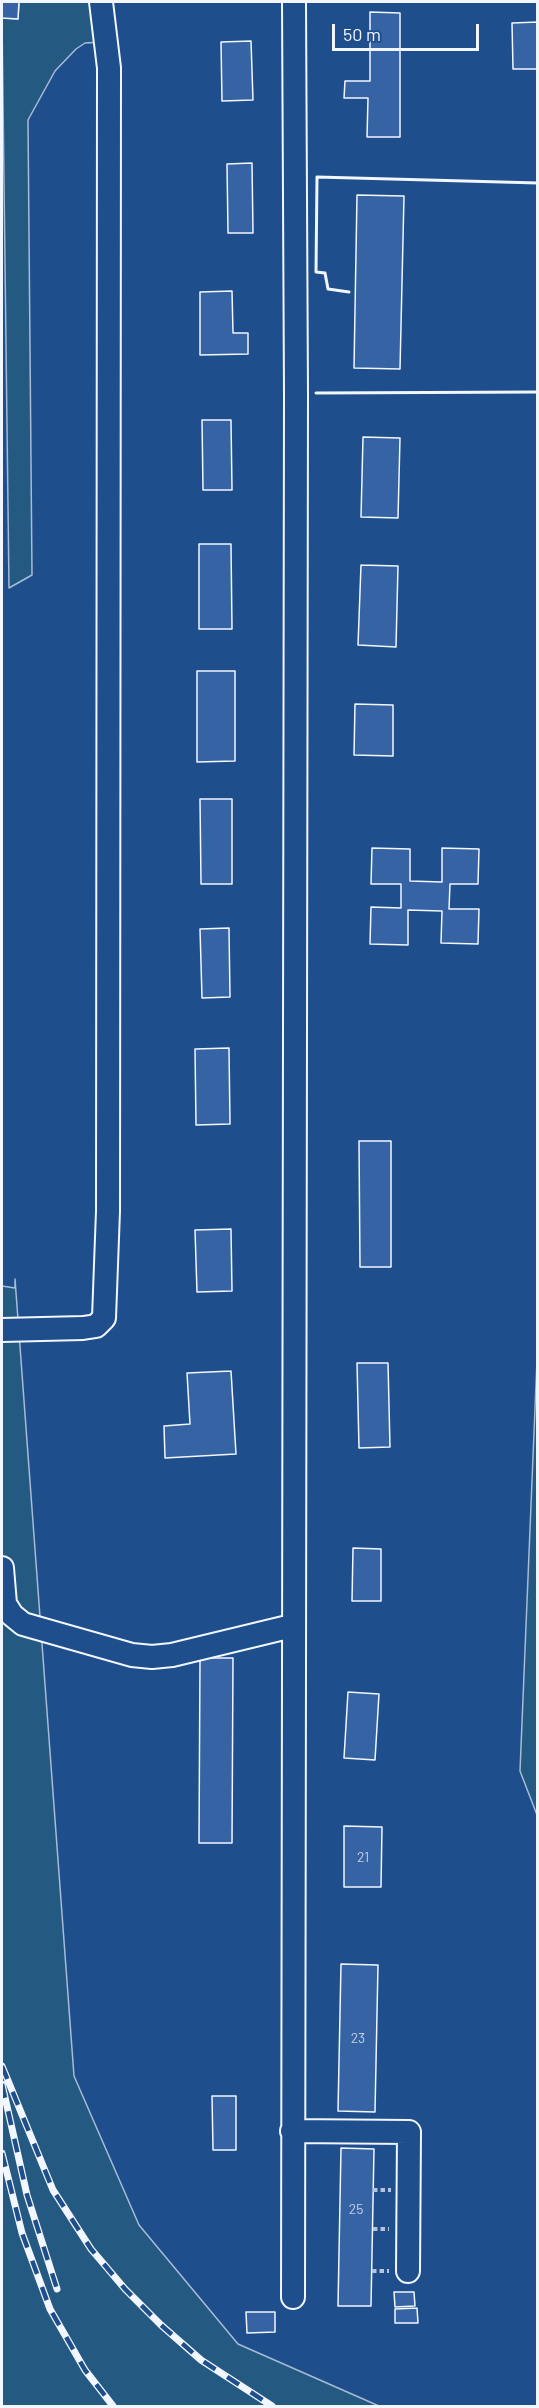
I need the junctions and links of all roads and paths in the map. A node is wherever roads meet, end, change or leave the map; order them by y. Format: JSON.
{"nodes":[{"id":1,"x":101,"y":2,"type":"edge"},
{"id":2,"x":294,"y":2,"type":"edge"},
{"id":3,"x":2,"y":1330,"type":"edge"},
{"id":4,"x":2,"y":1568,"type":"edge"},
{"id":5,"x":292,"y":1626,"type":"junction"},
{"id":6,"x":292,"y":2131,"type":"junction"},
{"id":7,"x":408,"y":2271,"type":"dead end"},
{"id":8,"x":293,"y":2296,"type":"dead end"}],
"edges":[{"from":1,"to":3,"type":"street"},
{"from":2,"to":5,"type":"street"},
{"from":4,"to":5,"type":"street"},
{"from":5,"to":6,"type":"street"},
{"from":6,"to":7,"type":"street"},
{"from":6,"to":8,"type":"street"}]}
